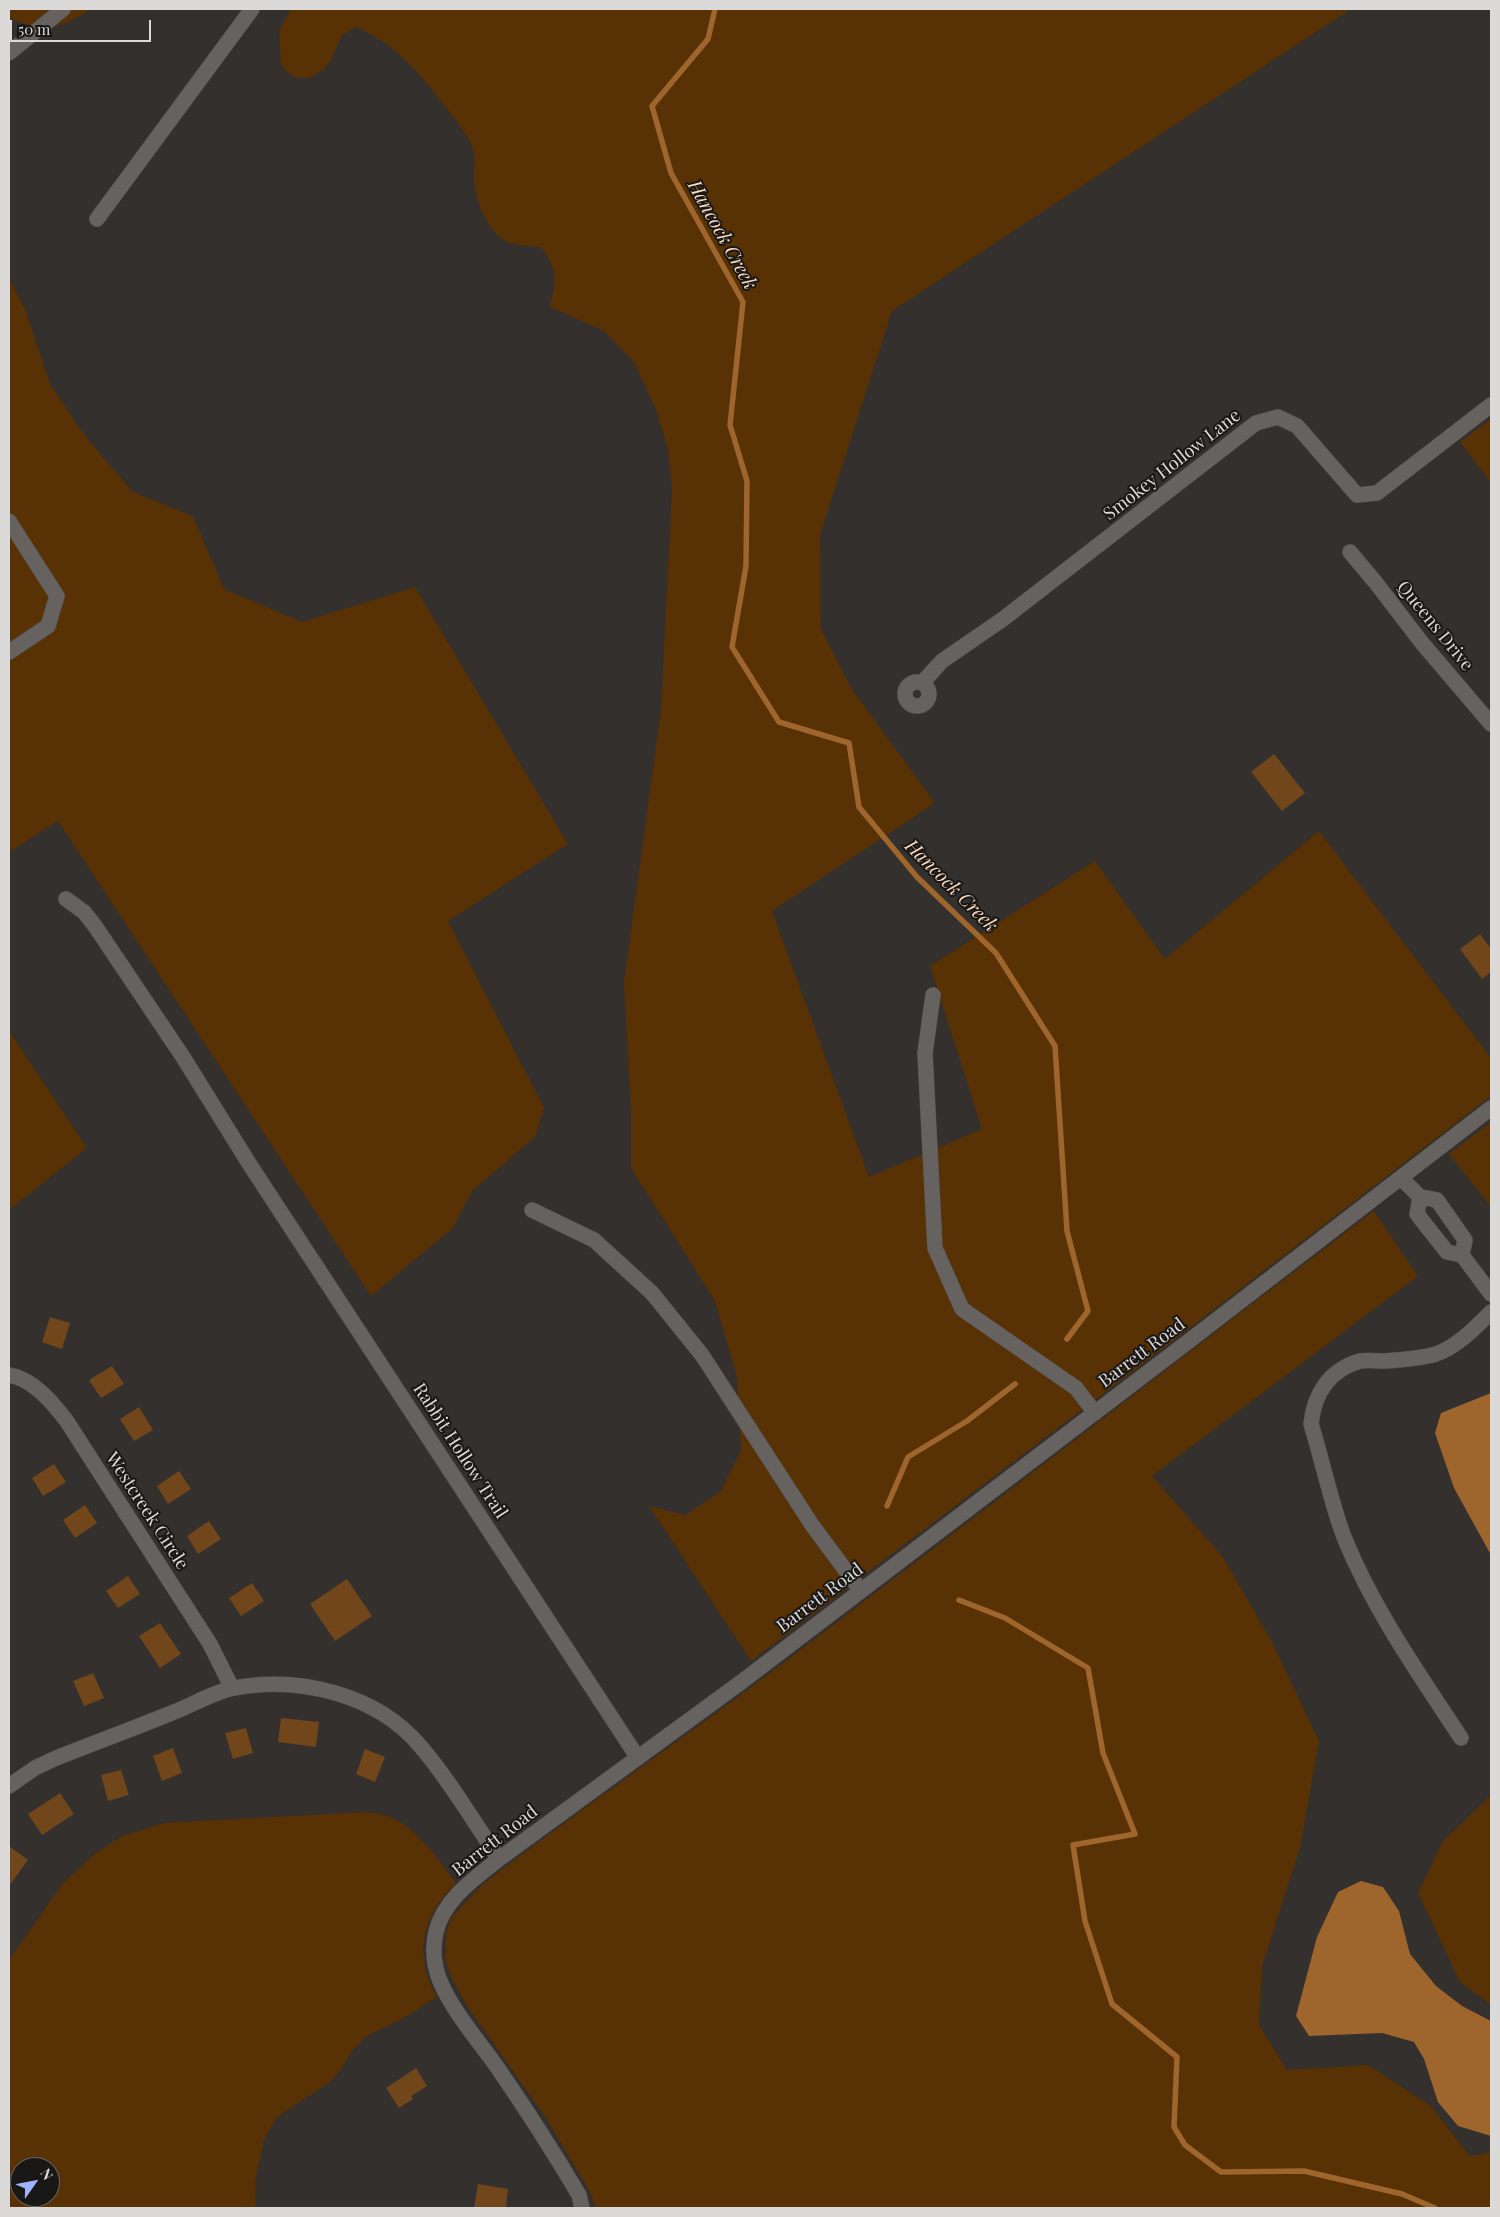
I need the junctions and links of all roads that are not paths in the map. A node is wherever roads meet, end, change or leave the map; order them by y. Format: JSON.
{"nodes":[{"id":1,"x":63,"y":9,"type":"edge"},
{"id":2,"x":252,"y":9,"type":"edge"},
{"id":3,"x":9,"y":53,"type":"edge"},
{"id":4,"x":97,"y":219,"type":"dead end"},
{"id":5,"x":1491,"y":405,"type":"edge"},
{"id":6,"x":9,"y":521,"type":"edge"},
{"id":7,"x":1350,"y":552,"type":"dead end"},
{"id":8,"x":9,"y":652,"type":"edge"},
{"id":9,"x":922,"y":683,"type":"dead end"},
{"id":10,"x":1491,"y":724,"type":"edge"},
{"id":11,"x":66,"y":899,"type":"dead end"},
{"id":12,"x":933,"y":994,"type":"dead end"},
{"id":13,"x":1491,"y":1108,"type":"edge"},
{"id":14,"x":1401,"y":1178,"type":"junction"},
{"id":15,"x":1420,"y":1197,"type":"junction"},
{"id":16,"x":532,"y":1210,"type":"dead end"},
{"id":17,"x":1462,"y":1255,"type":"junction"},
{"id":18,"x":1491,"y":1294,"type":"edge"},
{"id":19,"x":1491,"y":1312,"type":"edge"},
{"id":20,"x":9,"y":1375,"type":"edge"},
{"id":21,"x":1095,"y":1413,"type":"junction"},
{"id":22,"x":861,"y":1591,"type":"junction"},
{"id":23,"x":232,"y":1688,"type":"junction"},
{"id":24,"x":1461,"y":1738,"type":"dead end"},
{"id":25,"x":638,"y":1758,"type":"junction"},
{"id":26,"x":9,"y":1786,"type":"edge"},
{"id":27,"x":499,"y":1859,"type":"junction"},
{"id":28,"x":582,"y":2208,"type":"edge"}],
"edges":[{"from":1,"to":3,"type":"street"},
{"from":2,"to":4,"type":"street"},
{"from":5,"to":9,"type":"street","name":"Smokey Hollow Lane"},
{"from":6,"to":8,"type":"street"},
{"from":7,"to":10,"type":"street","name":"Queens Drive"},
{"from":11,"to":25,"type":"street","name":"Rabbit Hollow Trail"},
{"from":12,"to":21,"type":"street"},
{"from":13,"to":14,"type":"street","name":"Barrett Road"},
{"from":14,"to":15,"type":"street"},
{"from":14,"to":21,"type":"street","name":"Barrett Road"},
{"from":15,"to":17,"type":"street"},
{"from":15,"to":17,"type":"street"},
{"from":16,"to":22,"type":"street"},
{"from":17,"to":18,"type":"street"},
{"from":19,"to":24,"type":"street"},
{"from":20,"to":23,"type":"street","name":"Westcreek Circle"},
{"from":21,"to":22,"type":"street","name":"Barrett Road"},
{"from":22,"to":25,"type":"street","name":"Barrett Road"},
{"from":23,"to":26,"type":"street"},
{"from":23,"to":27,"type":"street"},
{"from":25,"to":27,"type":"street","name":"Barrett Road"},
{"from":27,"to":28,"type":"street","name":"Barrett Road"}]}
